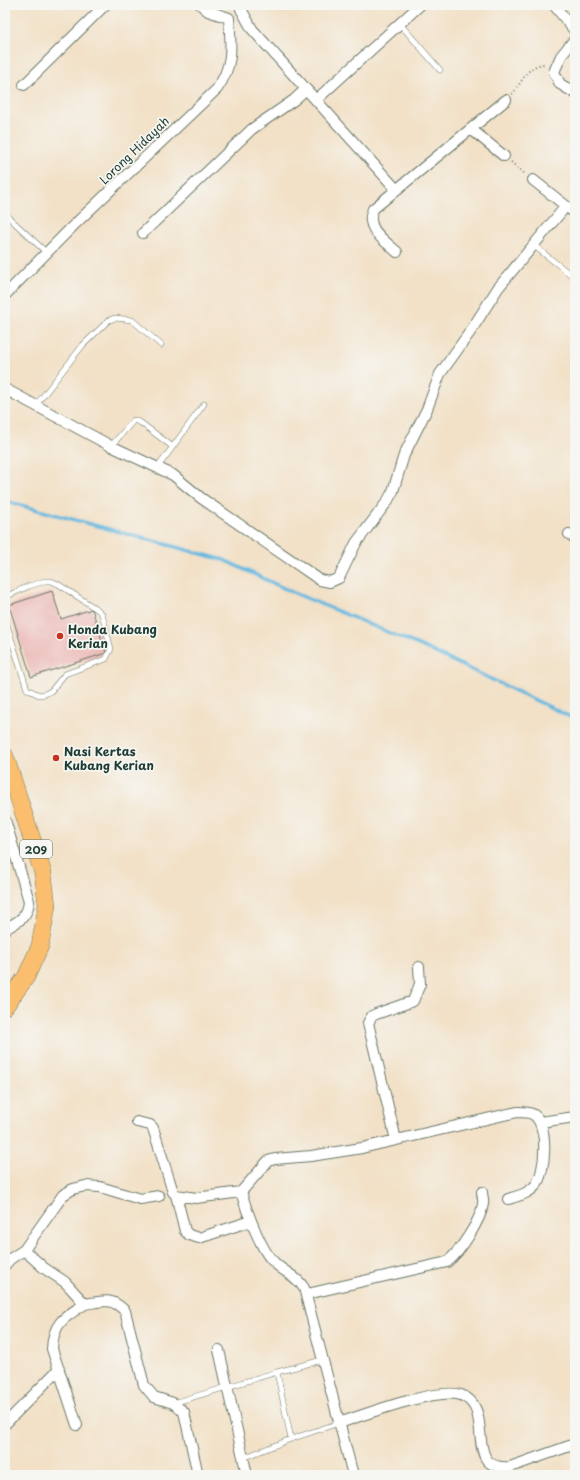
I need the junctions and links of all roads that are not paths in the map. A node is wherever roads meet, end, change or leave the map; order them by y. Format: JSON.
{"nodes":[{"id":1,"x":105,"y":5,"type":"edge"},
{"id":2,"x":201,"y":5,"type":"edge"},
{"id":3,"x":420,"y":5,"type":"edge"},
{"id":4,"x":554,"y":5,"type":"edge"},
{"id":5,"x":243,"y":7,"type":"edge"},
{"id":6,"x":228,"y":18,"type":"junction"},
{"id":7,"x":400,"y":24,"type":"junction"},
{"id":8,"x":575,"y":31,"type":"edge"},
{"id":9,"x":575,"y":39,"type":"edge"},
{"id":10,"x":440,"y":70,"type":"dead end"},
{"id":11,"x":24,"y":85,"type":"dead end"},
{"id":12,"x":306,"y":89,"type":"junction"},
{"id":13,"x":575,"y":93,"type":"edge"},
{"id":14,"x":316,"y":100,"type":"junction"},
{"id":15,"x":506,"y":100,"type":"road end"},
{"id":16,"x":471,"y":129,"type":"junction"},
{"id":17,"x":504,"y":156,"type":"road end"},
{"id":18,"x":533,"y":180,"type":"road end"},
{"id":19,"x":396,"y":189,"type":"junction"},
{"id":20,"x":566,"y":206,"type":"junction"},
{"id":21,"x":575,"y":213,"type":"edge"},
{"id":22,"x":5,"y":214,"type":"edge"},
{"id":23,"x":143,"y":233,"type":"dead end"},
{"id":24,"x":532,"y":245,"type":"junction"},
{"id":25,"x":397,"y":252,"type":"dead end"},
{"id":26,"x":47,"y":253,"type":"junction"},
{"id":27,"x":575,"y":278,"type":"edge"},
{"id":28,"x":5,"y":295,"type":"edge"},
{"id":29,"x":161,"y":345,"type":"dead end"},
{"id":30,"x":5,"y":388,"type":"edge"},
{"id":31,"x":204,"y":404,"type":"dead end"},
{"id":32,"x":36,"y":405,"type":"junction"},
{"id":33,"x":111,"y":446,"type":"junction"},
{"id":34,"x":173,"y":447,"type":"junction"},
{"id":35,"x":158,"y":467,"type":"junction"},
{"id":36,"x":5,"y":597,"type":"edge"},
{"id":37,"x":5,"y":619,"type":"edge"},
{"id":38,"x":5,"y":756,"type":"edge"},
{"id":39,"x":5,"y":820,"type":"edge"},
{"id":40,"x":5,"y":929,"type":"edge"},
{"id":41,"x":418,"y":967,"type":"dead end"},
{"id":42,"x":5,"y":1006,"type":"edge"},
{"id":43,"x":575,"y":1117,"type":"edge"},
{"id":44,"x":137,"y":1122,"type":"dead end"},
{"id":45,"x":540,"y":1122,"type":"junction"},
{"id":46,"x":396,"y":1140,"type":"junction"},
{"id":47,"x":242,"y":1192,"type":"junction"},
{"id":48,"x":482,"y":1192,"type":"dead end"},
{"id":49,"x":176,"y":1195,"type":"junction"},
{"id":50,"x":159,"y":1196,"type":"dead end"},
{"id":51,"x":508,"y":1199,"type":"dead end"},
{"id":52,"x":251,"y":1220,"type":"junction"},
{"id":53,"x":24,"y":1250,"type":"junction"},
{"id":54,"x":5,"y":1265,"type":"edge"},
{"id":55,"x":307,"y":1294,"type":"junction"},
{"id":56,"x":85,"y":1304,"type":"junction"},
{"id":57,"x":218,"y":1350,"type":"dead end"},
{"id":58,"x":322,"y":1360,"type":"junction"},
{"id":59,"x":59,"y":1369,"type":"junction"},
{"id":60,"x":276,"y":1372,"type":"junction"},
{"id":61,"x":227,"y":1387,"type":"junction"},
{"id":62,"x":172,"y":1403,"type":"junction"},
{"id":63,"x":339,"y":1423,"type":"junction"},
{"id":64,"x":5,"y":1424,"type":"edge"},
{"id":65,"x":77,"y":1425,"type":"dead end"},
{"id":66,"x":291,"y":1439,"type":"junction"},
{"id":67,"x":575,"y":1444,"type":"edge"},
{"id":68,"x":243,"y":1458,"type":"junction"},
{"id":69,"x":198,"y":1475,"type":"edge"},
{"id":70,"x":247,"y":1475,"type":"edge"},
{"id":71,"x":353,"y":1475,"type":"edge"}],
"edges":[{"from":1,"to":11,"type":"street"},
{"from":2,"to":6,"type":"street"},
{"from":3,"to":7,"type":"street"},
{"from":4,"to":8,"type":"street"},
{"from":5,"to":6,"type":"street"},
{"from":5,"to":12,"type":"street"},
{"from":6,"to":26,"type":"street","name":"Lorong Hidayah"},
{"from":7,"to":10,"type":"lane"},
{"from":7,"to":14,"type":"street"},
{"from":9,"to":13,"type":"street"},
{"from":12,"to":14,"type":"street"},
{"from":12,"to":23,"type":"street"},
{"from":14,"to":19,"type":"street"},
{"from":15,"to":16,"type":"street"},
{"from":16,"to":17,"type":"street"},
{"from":16,"to":19,"type":"street"},
{"from":18,"to":20,"type":"street"},
{"from":19,"to":25,"type":"street"},
{"from":20,"to":21,"type":"street"},
{"from":20,"to":24,"type":"street"},
{"from":22,"to":26,"type":"lane"},
{"from":24,"to":27,"type":"lane"},
{"from":24,"to":35,"type":"street"},
{"from":26,"to":28,"type":"street","name":"Lorong Hidayah"},
{"from":29,"to":32,"type":"lane"},
{"from":30,"to":32,"type":"street"},
{"from":31,"to":34,"type":"lane"},
{"from":32,"to":33,"type":"street"},
{"from":33,"to":34,"type":"lane"},
{"from":33,"to":35,"type":"street"},
{"from":34,"to":35,"type":"lane"},
{"from":36,"to":37,"type":"lane"},
{"from":38,"to":42,"type":"main road","number":"209"},
{"from":39,"to":40,"type":"street"},
{"from":41,"to":46,"type":"street"},
{"from":43,"to":45,"type":"street"},
{"from":44,"to":49,"type":"street"},
{"from":45,"to":46,"type":"street"},
{"from":45,"to":51,"type":"street"},
{"from":46,"to":47,"type":"street"},
{"from":47,"to":49,"type":"street"},
{"from":47,"to":52,"type":"street"},
{"from":48,"to":55,"type":"street"},
{"from":49,"to":52,"type":"street"},
{"from":50,"to":53,"type":"street"},
{"from":52,"to":55,"type":"street"},
{"from":53,"to":54,"type":"street"},
{"from":53,"to":56,"type":"street"},
{"from":55,"to":58,"type":"street"},
{"from":56,"to":59,"type":"street"},
{"from":56,"to":62,"type":"street"},
{"from":57,"to":61,"type":"street"},
{"from":58,"to":60,"type":"lane"},
{"from":58,"to":63,"type":"street"},
{"from":59,"to":64,"type":"street"},
{"from":59,"to":65,"type":"street"},
{"from":60,"to":61,"type":"lane"},
{"from":60,"to":66,"type":"lane"},
{"from":61,"to":62,"type":"lane"},
{"from":61,"to":68,"type":"street"},
{"from":62,"to":69,"type":"street"},
{"from":63,"to":66,"type":"lane"},
{"from":63,"to":67,"type":"street"},
{"from":63,"to":71,"type":"street"},
{"from":66,"to":68,"type":"lane"},
{"from":68,"to":70,"type":"street"}]}
